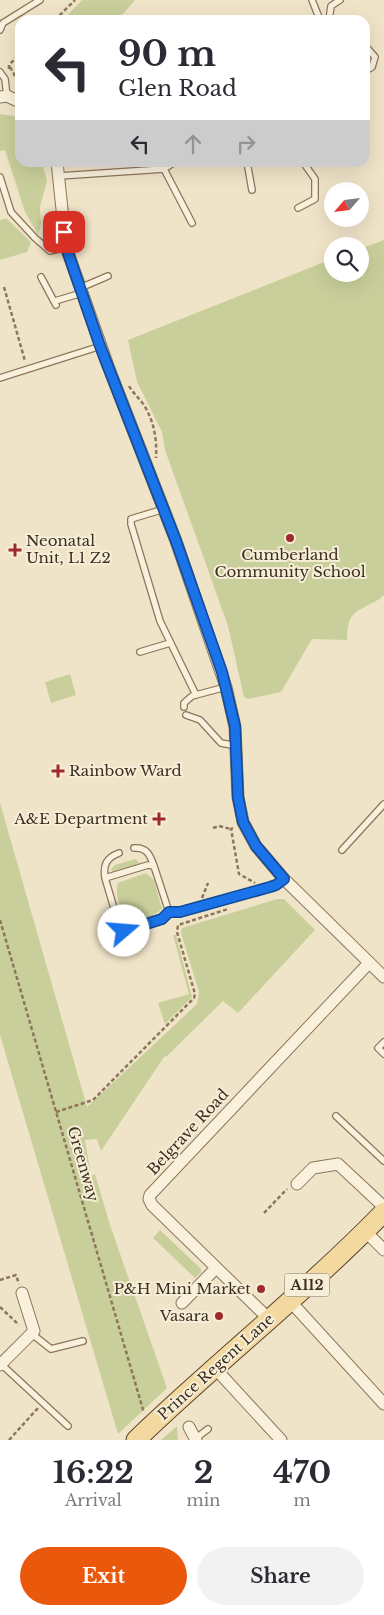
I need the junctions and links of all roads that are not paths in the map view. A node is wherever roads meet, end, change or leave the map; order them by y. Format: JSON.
{"nodes":[{"id":1,"x":40,"y":0,"type":"edge"},
{"id":2,"x":312,"y":0,"type":"edge"},
{"id":3,"x":340,"y":0,"type":"edge"},
{"id":4,"x":29,"y":3,"type":"edge"},
{"id":5,"x":318,"y":15,"type":"edge"},
{"id":6,"x":330,"y":15,"type":"edge"},
{"id":7,"x":0,"y":30,"type":"edge"},
{"id":8,"x":370,"y":52,"type":"edge"},
{"id":9,"x":370,"y":68,"type":"edge"},
{"id":10,"x":0,"y":72,"type":"edge"},
{"id":11,"x":4,"y":97,"type":"edge"},
{"id":12,"x":58,"y":167,"type":"edge"},
{"id":13,"x":167,"y":167,"type":"edge"},
{"id":14,"x":248,"y":167,"type":"edge"},
{"id":15,"x":307,"y":167,"type":"edge"},
{"id":16,"x":164,"y":169,"type":"junction"},
{"id":17,"x":59,"y":176,"type":"junction"},
{"id":18,"x":0,"y":177,"type":"edge"},
{"id":19,"x":252,"y":190,"type":"dead end"},
{"id":20,"x":298,"y":208,"type":"dead end"},
{"id":21,"x":192,"y":223,"type":"dead end"},
{"id":22,"x":66,"y":247,"type":"junction"},
{"id":23,"x":108,"y":276,"type":"dead end"},
{"id":24,"x":41,"y":277,"type":"dead end"},
{"id":25,"x":81,"y":290,"type":"junction"},
{"id":26,"x":100,"y":346,"type":"junction"},
{"id":27,"x":0,"y":378,"type":"edge"},
{"id":28,"x":164,"y":509,"type":"junction"},
{"id":29,"x":170,"y":643,"type":"junction"},
{"id":30,"x":140,"y":652,"type":"dead end"},
{"id":31,"x":226,"y":687,"type":"junction"},
{"id":32,"x":196,"y":695,"type":"junction"},
{"id":33,"x":184,"y":707,"type":"dead end"},
{"id":34,"x":186,"y":715,"type":"dead end"},
{"id":35,"x":237,"y":746,"type":"junction"},
{"id":36,"x":384,"y":804,"type":"edge"},
{"id":37,"x":134,"y":848,"type":"dead end"},
{"id":38,"x":342,"y":850,"type":"dead end"},
{"id":39,"x":119,"y":853,"type":"dead end"},
{"id":40,"x":154,"y":866,"type":"junction"},
{"id":41,"x":105,"y":878,"type":"junction"},
{"id":42,"x":284,"y":879,"type":"junction"},
{"id":43,"x":169,"y":912,"type":"junction"},
{"id":44,"x":369,"y":963,"type":"junction"},
{"id":45,"x":384,"y":977,"type":"edge"},
{"id":46,"x":384,"y":1042,"type":"edge"},
{"id":47,"x":384,"y":1054,"type":"edge"},
{"id":48,"x":336,"y":1116,"type":"dead end"},
{"id":49,"x":384,"y":1161,"type":"edge"},
{"id":50,"x":297,"y":1184,"type":"road end"},
{"id":51,"x":384,"y":1207,"type":"edge"},
{"id":52,"x":384,"y":1212,"type":"edge"},
{"id":53,"x":365,"y":1231,"type":"junction"},
{"id":54,"x":384,"y":1250,"type":"edge"},
{"id":55,"x":216,"y":1268,"type":"junction"},
{"id":56,"x":22,"y":1293,"type":"road end"},
{"id":57,"x":290,"y":1301,"type":"junction"},
{"id":58,"x":182,"y":1303,"type":"dead end"},
{"id":59,"x":269,"y":1319,"type":"junction"},
{"id":60,"x":30,"y":1334,"type":"junction"},
{"id":61,"x":83,"y":1341,"type":"dead end"},
{"id":62,"x":1,"y":1364,"type":"edge"},
{"id":63,"x":214,"y":1367,"type":"junction"},
{"id":64,"x":384,"y":1404,"type":"edge"},
{"id":65,"x":68,"y":1426,"type":"dead end"},
{"id":66,"x":189,"y":1426,"type":"dead end"},
{"id":67,"x":208,"y":1429,"type":"dead end"},
{"id":68,"x":195,"y":1439,"type":"edge"},
{"id":69,"x":136,"y":1440,"type":"edge"},
{"id":70,"x":281,"y":1440,"type":"edge"}],
"edges":[{"from":1,"to":4,"type":"lane"},
{"from":2,"to":5,"type":"lane"},
{"from":3,"to":6,"type":"lane"},
{"from":4,"to":7,"type":"lane"},
{"from":8,"to":9,"type":"lane"},
{"from":10,"to":11,"type":"lane"},
{"from":12,"to":17,"type":"street"},
{"from":13,"to":16,"type":"lane"},
{"from":14,"to":19,"type":"lane"},
{"from":15,"to":20,"type":"lane"},
{"from":16,"to":17,"type":"lane"},
{"from":16,"to":21,"type":"lane"},
{"from":17,"to":22,"type":"street"},
{"from":18,"to":22,"type":"lane"},
{"from":22,"to":25,"type":"street"},
{"from":23,"to":25,"type":"lane"},
{"from":24,"to":25,"type":"lane"},
{"from":25,"to":26,"type":"street"},
{"from":26,"to":27,"type":"lane"},
{"from":26,"to":28,"type":"street"},
{"from":28,"to":29,"type":"lane"},
{"from":28,"to":31,"type":"street"},
{"from":29,"to":30,"type":"lane"},
{"from":29,"to":32,"type":"lane"},
{"from":31,"to":32,"type":"lane"},
{"from":31,"to":35,"type":"street"},
{"from":32,"to":33,"type":"lane"},
{"from":34,"to":35,"type":"lane"},
{"from":35,"to":42,"type":"street"},
{"from":36,"to":38,"type":"lane"},
{"from":37,"to":40,"type":"lane"},
{"from":39,"to":41,"type":"lane"},
{"from":40,"to":41,"type":"lane"},
{"from":40,"to":43,"type":"lane"},
{"from":41,"to":43,"type":"lane"},
{"from":42,"to":43,"type":"lane"},
{"from":42,"to":44,"type":"street"},
{"from":44,"to":45,"type":"street"},
{"from":44,"to":55,"type":"street","name":"Belgrave Road"},
{"from":46,"to":47,"type":"lane"},
{"from":48,"to":49,"type":"lane"},
{"from":50,"to":51,"type":"street"},
{"from":52,"to":53,"type":"main road","name":"Prince Regent Lane","number":"A112"},
{"from":53,"to":54,"type":"street"},
{"from":53,"to":57,"type":"main road","name":"Prince Regent Lane","number":"A112"},
{"from":55,"to":58,"type":"street"},
{"from":55,"to":59,"type":"street","name":"Belgrave Road"},
{"from":56,"to":60,"type":"street"},
{"from":57,"to":59,"type":"main road","name":"Prince Regent Lane","number":"A112"},
{"from":57,"to":64,"type":"street"},
{"from":59,"to":63,"type":"main road","name":"Prince Regent Lane","number":"A112"},
{"from":60,"to":61,"type":"lane"},
{"from":60,"to":62,"type":"street"},
{"from":62,"to":65,"type":"lane"},
{"from":63,"to":69,"type":"main road","name":"Prince Regent Lane","number":"A112"},
{"from":63,"to":70,"type":"street"},
{"from":66,"to":68,"type":"street"},
{"from":67,"to":68,"type":"lane"}]}
